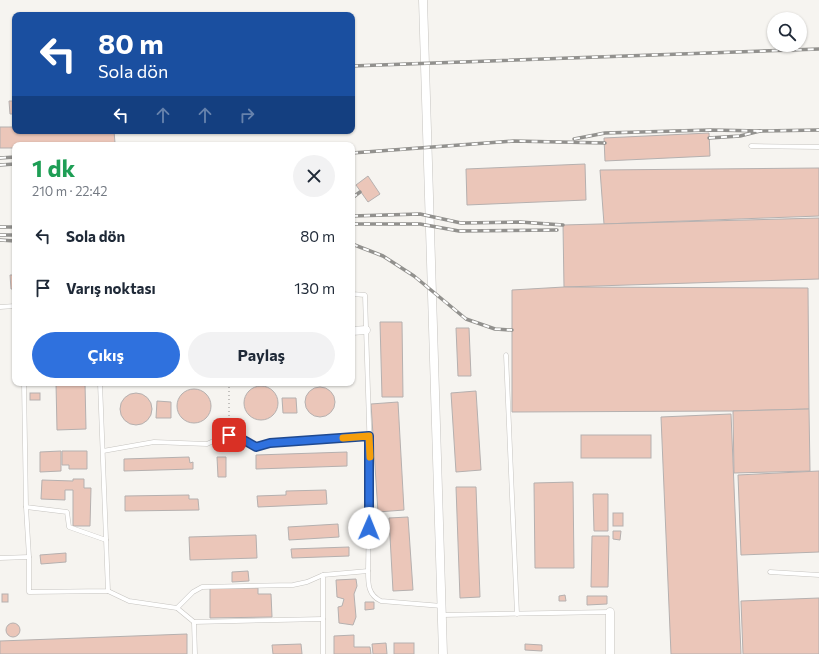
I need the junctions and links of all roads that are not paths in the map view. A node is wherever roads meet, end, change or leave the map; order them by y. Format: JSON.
{"nodes":[{"id":1,"x":423,"y":0,"type":"edge"},
{"id":2,"x":751,"y":146,"type":"dead end"},
{"id":3,"x":819,"y":147,"type":"edge"},
{"id":4,"x":355,"y":294,"type":"edge"},
{"id":5,"x":12,"y":306,"type":"edge"},
{"id":6,"x":0,"y":307,"type":"edge"},
{"id":7,"x":366,"y":330,"type":"junction"},
{"id":8,"x":355,"y":331,"type":"edge"},
{"id":9,"x":506,"y":355,"type":"dead end"},
{"id":10,"x":24,"y":386,"type":"edge"},
{"id":11,"x":100,"y":386,"type":"edge"},
{"id":12,"x":369,"y":436,"type":"junction"},
{"id":13,"x":103,"y":451,"type":"junction"},
{"id":14,"x":26,"y":507,"type":"junction"},
{"id":15,"x":106,"y":540,"type":"junction"},
{"id":16,"x":29,"y":557,"type":"junction"},
{"id":17,"x":0,"y":558,"type":"edge"},
{"id":18,"x":368,"y":571,"type":"junction"},
{"id":19,"x":770,"y":572,"type":"dead end"},
{"id":20,"x":819,"y":575,"type":"edge"},
{"id":21,"x":323,"y":576,"type":"junction"},
{"id":22,"x":108,"y":591,"type":"junction"},
{"id":23,"x":442,"y":606,"type":"junction"},
{"id":24,"x":177,"y":608,"type":"junction"},
{"id":25,"x":610,"y":612,"type":"joint"},
{"id":26,"x":517,"y":614,"type":"junction"},
{"id":27,"x":442,"y":616,"type":"junction"},
{"id":28,"x":323,"y":619,"type":"junction"},
{"id":29,"x":194,"y":622,"type":"junction"},
{"id":30,"x":194,"y":654,"type":"edge"},
{"id":31,"x":323,"y":654,"type":"edge"},
{"id":32,"x":443,"y":654,"type":"edge"},
{"id":33,"x":610,"y":654,"type":"edge"}],
"edges":[{"from":1,"to":23,"type":"street"},
{"from":2,"to":3,"type":"lane"},
{"from":4,"to":7,"type":"lane"},
{"from":5,"to":6,"type":"lane"},
{"from":7,"to":8,"type":"street"},
{"from":7,"to":12,"type":"lane"},
{"from":9,"to":26,"type":"lane"},
{"from":10,"to":14,"type":"lane"},
{"from":11,"to":13,"type":"lane"},
{"from":12,"to":13,"type":"lane"},
{"from":12,"to":18,"type":"lane"},
{"from":13,"to":15,"type":"lane"},
{"from":14,"to":15,"type":"lane"},
{"from":14,"to":16,"type":"lane"},
{"from":15,"to":22,"type":"lane"},
{"from":16,"to":17,"type":"lane"},
{"from":16,"to":22,"type":"lane"},
{"from":18,"to":21,"type":"lane"},
{"from":18,"to":23,"type":"lane"},
{"from":19,"to":20,"type":"lane"},
{"from":21,"to":24,"type":"lane"},
{"from":21,"to":28,"type":"lane"},
{"from":22,"to":24,"type":"lane"},
{"from":23,"to":27,"type":"street"},
{"from":24,"to":29,"type":"lane"},
{"from":25,"to":26,"type":"lane"},
{"from":25,"to":33,"type":"street"},
{"from":26,"to":27,"type":"lane"},
{"from":27,"to":32,"type":"street"},
{"from":28,"to":29,"type":"lane"},
{"from":28,"to":31,"type":"lane"},
{"from":29,"to":30,"type":"lane"}]}
